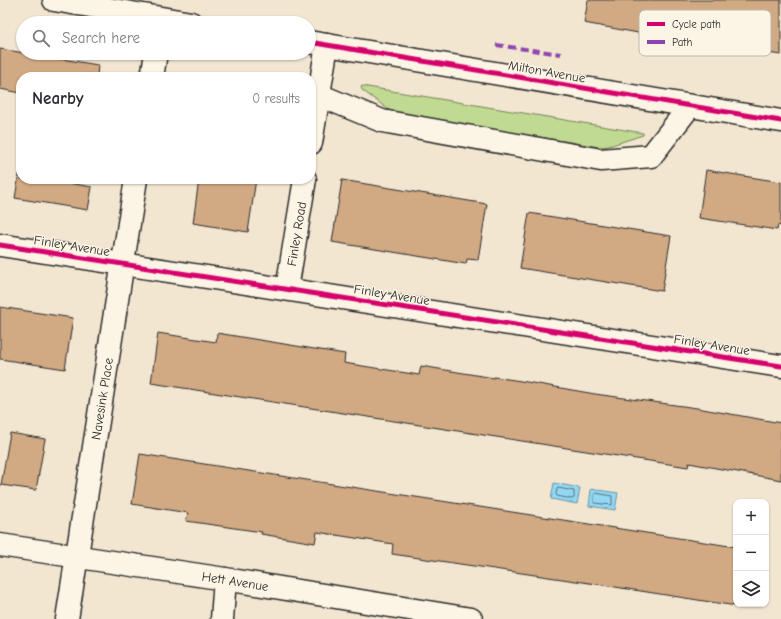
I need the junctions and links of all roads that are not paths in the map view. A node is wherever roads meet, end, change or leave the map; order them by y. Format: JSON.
{"nodes":[{"id":1,"x":54,"y":0,"type":"edge"},
{"id":2,"x":136,"y":16,"type":"edge"},
{"id":3,"x":318,"y":44,"type":"edge"},
{"id":4,"x":155,"y":60,"type":"edge"},
{"id":5,"x":153,"y":72,"type":"edge"},
{"id":6,"x":319,"y":95,"type":"junction"},
{"id":7,"x":690,"y":106,"type":"junction"},
{"id":8,"x":316,"y":113,"type":"edge"},
{"id":9,"x":781,"y":121,"type":"edge"},
{"id":10,"x":135,"y":184,"type":"edge"},
{"id":11,"x":304,"y":184,"type":"edge"},
{"id":12,"x":0,"y":245,"type":"edge"},
{"id":13,"x":123,"y":264,"type":"junction"},
{"id":14,"x":287,"y":289,"type":"junction"},
{"id":15,"x":781,"y":366,"type":"edge"},
{"id":16,"x":0,"y":545,"type":"edge"},
{"id":17,"x":77,"y":557,"type":"junction"},
{"id":18,"x":225,"y":579,"type":"junction"},
{"id":19,"x":67,"y":619,"type":"edge"},
{"id":20,"x":222,"y":619,"type":"edge"},
{"id":21,"x":471,"y":619,"type":"edge"}],
"edges":[{"from":1,"to":2,"type":"street"},
{"from":3,"to":6,"type":"street"},
{"from":3,"to":7,"type":"street","name":"Milton Avenue"},
{"from":4,"to":5,"type":"street"},
{"from":6,"to":7,"type":"street"},
{"from":6,"to":8,"type":"street"},
{"from":7,"to":9,"type":"street","name":"Milton Avenue"},
{"from":10,"to":13,"type":"street","name":"Navesink Place"},
{"from":11,"to":14,"type":"street","name":"Finley Road"},
{"from":12,"to":13,"type":"street","name":"Finley Avenue"},
{"from":13,"to":14,"type":"street","name":"Finley Avenue"},
{"from":13,"to":17,"type":"street","name":"Navesink Place"},
{"from":14,"to":15,"type":"street","name":"Finley Avenue"},
{"from":16,"to":17,"type":"street","name":"Hett Avenue"},
{"from":17,"to":18,"type":"street","name":"Hett Avenue"},
{"from":17,"to":19,"type":"street","name":"Navesink Place"},
{"from":18,"to":20,"type":"street"},
{"from":18,"to":21,"type":"street","name":"Hett Avenue"}]}
